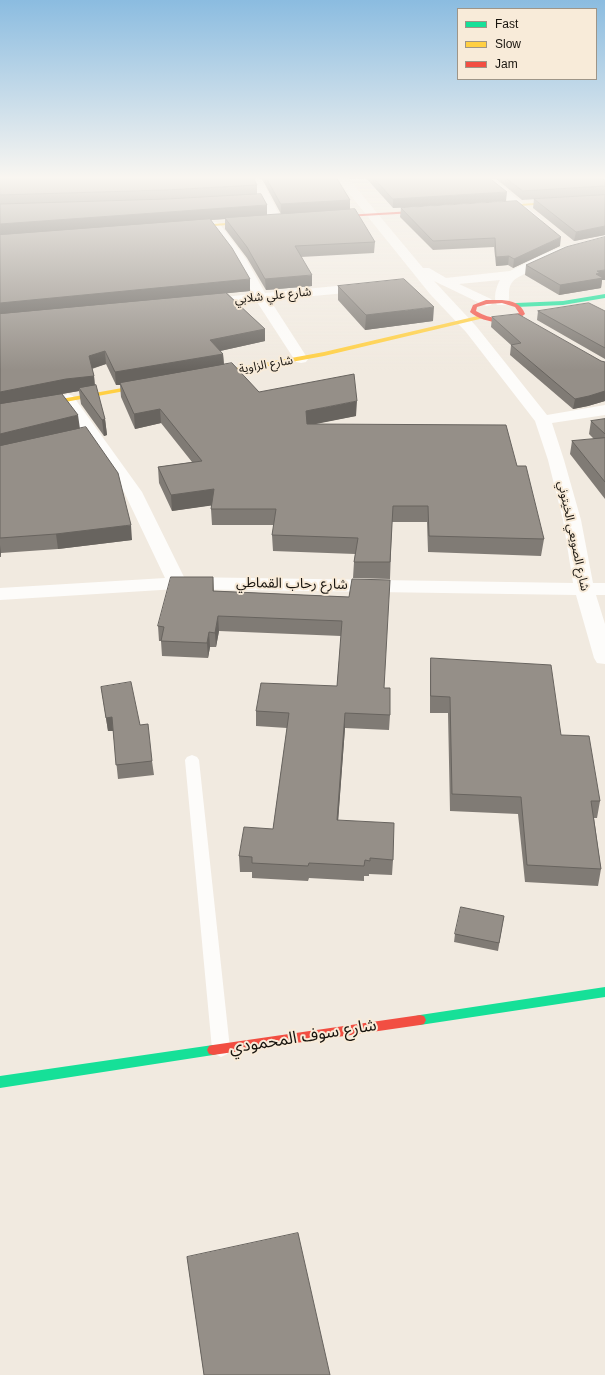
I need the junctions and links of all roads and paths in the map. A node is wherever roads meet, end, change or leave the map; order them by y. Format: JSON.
{"nodes":[{"id":1,"x":227,"y":241,"type":"edge"},
{"id":2,"x":395,"y":241,"type":"edge"},
{"id":3,"x":563,"y":241,"type":"edge"},
{"id":4,"x":599,"y":241,"type":"edge"},
{"id":5,"x":571,"y":247,"type":"junction"},
{"id":6,"x":511,"y":275,"type":"junction"},
{"id":7,"x":411,"y":283,"type":"edge"},
{"id":8,"x":435,"y":285,"type":"junction"},
{"id":9,"x":380,"y":286,"type":"edge"},
{"id":10,"x":605,"y":296,"type":"edge"},
{"id":11,"x":261,"y":297,"type":"junction"},
{"id":12,"x":502,"y":302,"type":"junction"},
{"id":13,"x":605,"y":302,"type":"edge"},
{"id":14,"x":193,"y":304,"type":"edge"},
{"id":15,"x":480,"y":304,"type":"junction"},
{"id":16,"x":519,"y":312,"type":"junction"},
{"id":17,"x":494,"y":320,"type":"junction"},
{"id":18,"x":473,"y":323,"type":"junction"},
{"id":19,"x":532,"y":325,"type":"edge"},
{"id":20,"x":301,"y":359,"type":"junction"},
{"id":21,"x":200,"y":376,"type":"edge"},
{"id":22,"x":162,"y":383,"type":"edge"},
{"id":23,"x":68,"y":400,"type":"junction"},
{"id":24,"x":605,"y":410,"type":"edge"},
{"id":25,"x":0,"y":412,"type":"edge"},
{"id":26,"x":543,"y":420,"type":"junction"},
{"id":27,"x":177,"y":583,"type":"junction"},
{"id":28,"x":584,"y":589,"type":"junction"},
{"id":29,"x":605,"y":589,"type":"edge"},
{"id":30,"x":0,"y":594,"type":"edge"},
{"id":31,"x":605,"y":658,"type":"edge"},
{"id":32,"x":192,"y":760,"type":"dead end"},
{"id":33,"x":605,"y":992,"type":"edge"},
{"id":34,"x":222,"y":1049,"type":"junction"},
{"id":35,"x":0,"y":1082,"type":"edge"}],
"edges":[{"from":1,"to":11,"type":"street"},
{"from":2,"to":8,"type":"street","name":"شارع الصويعي الخيتوني"},
{"from":3,"to":5,"type":"street"},
{"from":4,"to":5,"type":"street"},
{"from":5,"to":6,"type":"street"},
{"from":6,"to":8,"type":"street"},
{"from":6,"to":12,"type":"street"},
{"from":7,"to":8,"type":"street"},
{"from":8,"to":15,"type":"street"},
{"from":8,"to":18,"type":"street","name":"شارع الصويعي الخيتوني"},
{"from":9,"to":11,"type":"street","name":"شارع علي شلابي"},
{"from":10,"to":16,"type":"main road"},
{"from":11,"to":14,"type":"street","name":"شارع علي شلابي"},
{"from":11,"to":20,"type":"street"},
{"from":12,"to":15,"type":"main road"},
{"from":12,"to":16,"type":"main road"},
{"from":13,"to":16,"type":"main road"},
{"from":15,"to":18,"type":"main road"},
{"from":16,"to":17,"type":"main road"},
{"from":16,"to":19,"type":"street"},
{"from":17,"to":18,"type":"main road"},
{"from":17,"to":18,"type":"main road"},
{"from":18,"to":20,"type":"main road","name":"شارع الزاوية"},
{"from":18,"to":26,"type":"street","name":"شارع الصويعي الخيتوني"},
{"from":20,"to":21,"type":"main road","name":"شارع الزاوية"},
{"from":22,"to":23,"type":"main road"},
{"from":23,"to":25,"type":"main road"},
{"from":23,"to":27,"type":"street"},
{"from":24,"to":26,"type":"street"},
{"from":26,"to":28,"type":"street","name":"شارع الصويعي الخيتوني"},
{"from":27,"to":28,"type":"street","name":"شارع رحاب القماطي"},
{"from":27,"to":30,"type":"street","name":"شارع رحاب القماطي"},
{"from":28,"to":29,"type":"street","name":"شارع رحاب القماطي"},
{"from":28,"to":31,"type":"street","name":"شارع الصويعي الخيتوني"},
{"from":32,"to":34,"type":"lane"},
{"from":33,"to":34,"type":"main road","name":"شارع سوف المحمودي"},
{"from":34,"to":35,"type":"main road","name":"شارع سوف المحمودي"}]}
